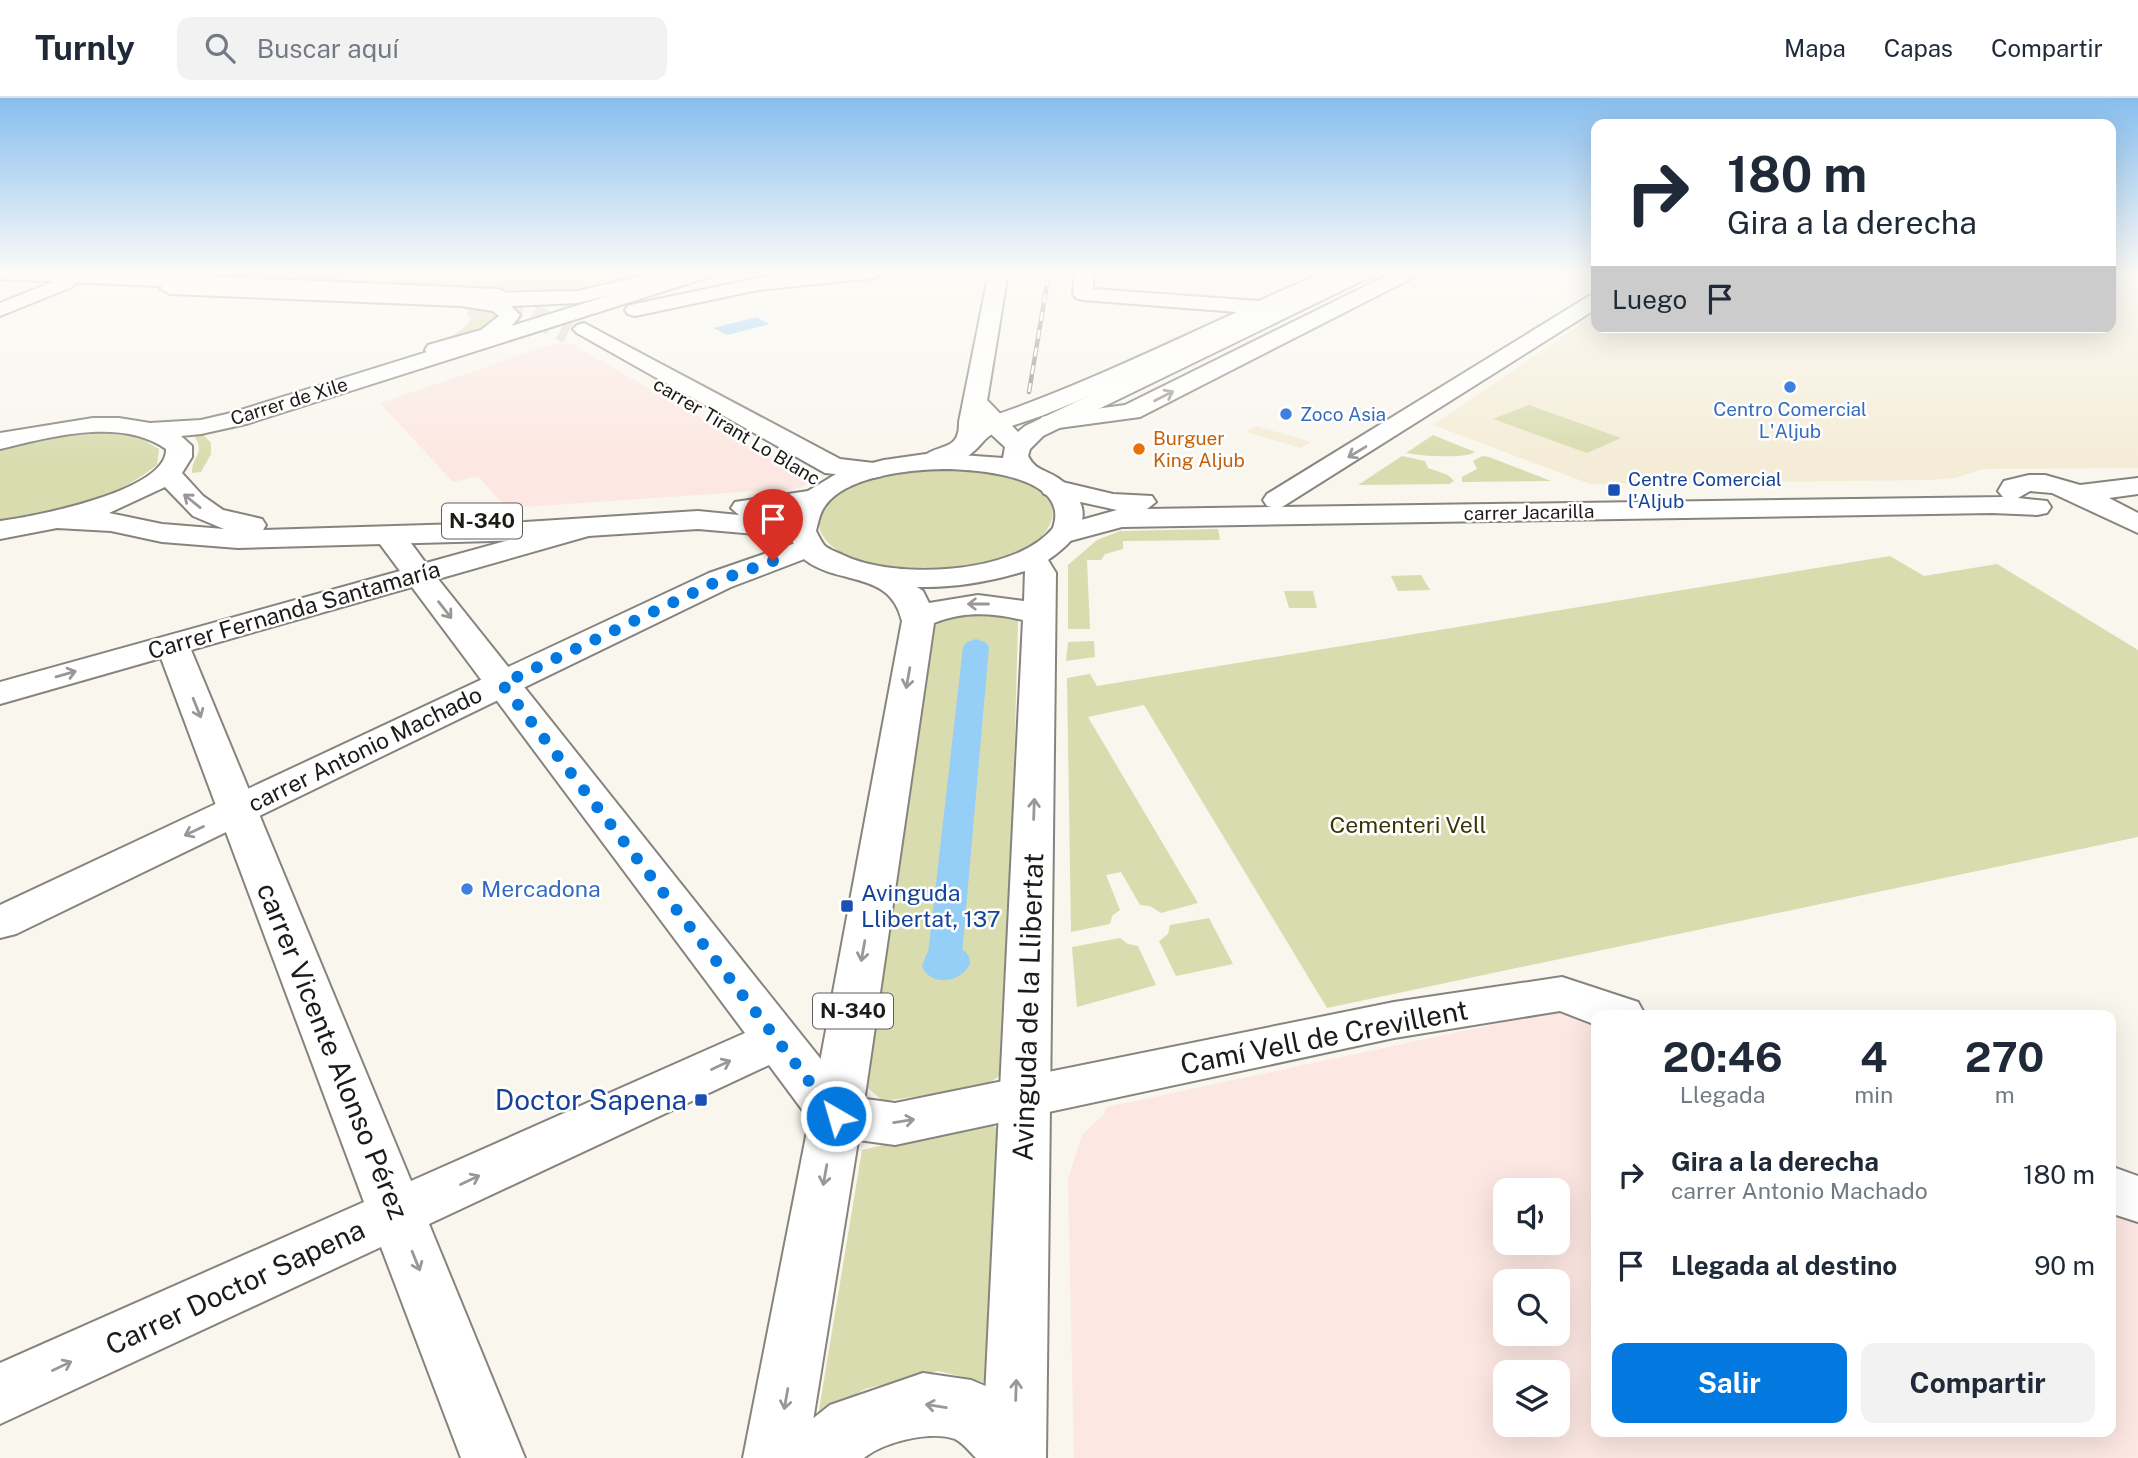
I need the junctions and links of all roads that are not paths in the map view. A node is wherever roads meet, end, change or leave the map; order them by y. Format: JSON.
{"nodes":[{"id":1,"x":480,"y":335,"type":"tunnel mouth"},
{"id":2,"x":584,"y":335,"type":"tunnel mouth"},
{"id":3,"x":584,"y":335,"type":"tunnel mouth"},
{"id":4,"x":988,"y":335,"type":"edge"},
{"id":5,"x":1201,"y":335,"type":"edge"},
{"id":6,"x":1230,"y":335,"type":"edge"},
{"id":7,"x":1283,"y":335,"type":"edge"},
{"id":8,"x":1541,"y":335,"type":"edge"},
{"id":9,"x":495,"y":336,"type":"tunnel mouth"},
{"id":10,"x":1106,"y":380,"type":"junction"},
{"id":11,"x":307,"y":396,"type":"junction"},
{"id":12,"x":976,"y":402,"type":"junction"},
{"id":13,"x":1131,"y":412,"type":"junction"},
{"id":14,"x":1025,"y":414,"type":"junction"},
{"id":15,"x":1057,"y":419,"type":"junction"},
{"id":16,"x":996,"y":423,"type":"junction"},
{"id":17,"x":151,"y":430,"type":"junction"},
{"id":18,"x":972,"y":435,"type":"junction"},
{"id":19,"x":0,"y":441,"type":"edge"},
{"id":20,"x":1072,"y":443,"type":"dead end"},
{"id":21,"x":1021,"y":459,"type":"junction"},
{"id":22,"x":933,"y":461,"type":"junction"},
{"id":23,"x":873,"y":470,"type":"junction"},
{"id":24,"x":169,"y":472,"type":"junction"},
{"id":25,"x":2138,"y":486,"type":"edge"},
{"id":26,"x":1054,"y":488,"type":"junction"},
{"id":27,"x":2012,"y":491,"type":"junction"},
{"id":28,"x":820,"y":494,"type":"junction"},
{"id":29,"x":2080,"y":503,"type":"junction"},
{"id":30,"x":2037,"y":507,"type":"junction"},
{"id":31,"x":1281,"y":508,"type":"junction"},
{"id":32,"x":59,"y":520,"type":"junction"},
{"id":33,"x":2138,"y":524,"type":"edge"},
{"id":34,"x":589,"y":527,"type":"junction"},
{"id":35,"x":3,"y":531,"type":"edge"},
{"id":36,"x":2138,"y":532,"type":"edge"},
{"id":37,"x":1066,"y":533,"type":"junction"},
{"id":38,"x":389,"y":536,"type":"junction"},
{"id":39,"x":805,"y":538,"type":"junction"},
{"id":40,"x":1033,"y":559,"type":"junction"},
{"id":41,"x":418,"y":575,"type":"junction"},
{"id":42,"x":883,"y":578,"type":"junction"},
{"id":43,"x":1040,"y":615,"type":"junction"},
{"id":44,"x":918,"y":618,"type":"junction"},
{"id":45,"x":172,"y":644,"type":"junction"},
{"id":46,"x":502,"y":684,"type":"junction"},
{"id":47,"x":0,"y":693,"type":"edge"},
{"id":48,"x":237,"y":810,"type":"junction"},
{"id":49,"x":0,"y":923,"type":"edge"},
{"id":50,"x":1607,"y":1010,"type":"edge"},
{"id":51,"x":776,"y":1040,"type":"junction"},
{"id":52,"x":1025,"y":1098,"type":"junction"},
{"id":53,"x":836,"y":1116,"type":"junction"},
{"id":54,"x":2116,"y":1191,"type":"edge"},
{"id":55,"x":2138,"y":1199,"type":"edge"},
{"id":56,"x":397,"y":1213,"type":"junction"},
{"id":57,"x":0,"y":1394,"type":"edge"},
{"id":58,"x":1014,"y":1454,"type":"edge"},
{"id":59,"x":493,"y":1458,"type":"edge"},
{"id":60,"x":775,"y":1458,"type":"edge"},
{"id":61,"x":815,"y":1458,"type":"edge"}],
"edges":[{"from":1,"to":11,"type":"main road"},
{"from":2,"to":23,"type":"main road","name":"carrer Tirant Lo Blanc"},
{"from":3,"to":28,"type":"main road","name":"carrer Tirant Lo Blanc"},
{"from":4,"to":12,"type":"main road"},
{"from":5,"to":10,"type":"main road"},
{"from":6,"to":15,"type":"main road"},
{"from":13,"to":7,"type":"main road","one_way":true},
{"from":8,"to":31,"type":"main road","one_way":true},
{"from":9,"to":11,"type":"main road","name":"Carrer de Xile"},
{"from":10,"to":14,"type":"main road"},
{"from":10,"to":15,"type":"main road"},
{"from":11,"to":17,"type":"main road","name":"Carrer de Xile"},
{"from":12,"to":14,"type":"main road"},
{"from":12,"to":16,"type":"main road"},
{"from":12,"to":18,"type":"main road"},
{"from":13,"to":15,"type":"main road"},
{"from":13,"to":20,"type":"main road"},
{"from":14,"to":16,"type":"main road"},
{"from":15,"to":21,"type":"main road"},
{"from":16,"to":18,"type":"main road"},
{"from":16,"to":21,"type":"main road"},
{"from":17,"to":19,"type":"main road","name":"Carrer de Xile"},
{"from":17,"to":24,"type":"main road"},
{"from":18,"to":22,"type":"main road"},
{"from":21,"to":22,"type":"main road","number":"N-340"},
{"from":21,"to":26,"type":"main road","number":"N-340"},
{"from":22,"to":23,"type":"main road","number":"N-340"},
{"from":23,"to":28,"type":"main road","number":"N-340"},
{"from":28,"to":24,"type":"main road","number":"N-340","one_way":true},
{"from":24,"to":32,"type":"main road","number":"N-340"},
{"from":25,"to":29,"type":"main road"},
{"from":26,"to":31,"type":"main road","name":"carrer Jacarilla"},
{"from":26,"to":37,"type":"main road"},
{"from":27,"to":29,"type":"main road","name":"carrer Jacarilla"},
{"from":27,"to":30,"type":"main road"},
{"from":27,"to":31,"type":"main road","name":"carrer Jacarilla"},
{"from":28,"to":39,"type":"main road"},
{"from":29,"to":30,"type":"main road"},
{"from":29,"to":33,"type":"main road"},
{"from":29,"to":36,"type":"main road"},
{"from":30,"to":31,"type":"main road","name":"carrer Jacarilla"},
{"from":31,"to":37,"type":"main road","name":"carrer Jacarilla"},
{"from":32,"to":35,"type":"main road","number":"N-340"},
{"from":32,"to":38,"type":"main road","number":"N-340"},
{"from":34,"to":38,"type":"main road","number":"N-340"},
{"from":34,"to":39,"type":"main road","number":"N-340"},
{"from":34,"to":41,"type":"main road","name":"Carrer Fernanda Santamaría"},
{"from":37,"to":40,"type":"main road","number":"N-340"},
{"from":38,"to":41,"type":"main road"},
{"from":39,"to":42,"type":"main road","number":"N-340"},
{"from":39,"to":46,"type":"main road","name":"carrer Antonio Machado"},
{"from":40,"to":42,"type":"main road","number":"N-340"},
{"from":40,"to":43,"type":"main road","name":"Avinguda de la Llibertat"},
{"from":41,"to":45,"type":"main road","name":"Carrer Fernanda Santamaría"},
{"from":41,"to":46,"type":"main road","one_way":true},
{"from":42,"to":44,"type":"main road","number":"N-340"},
{"from":43,"to":44,"type":"main road","one_way":true},
{"from":52,"to":43,"type":"main road","name":"Avinguda de la Llibertat","one_way":true},
{"from":44,"to":53,"type":"main road","number":"N-340","one_way":true},
{"from":47,"to":45,"type":"main road","name":"Carrer Fernanda Santamaría","one_way":true},
{"from":45,"to":48,"type":"main road","name":"carrer Vicente Alonso Pérez","one_way":true},
{"from":46,"to":48,"type":"main road","name":"carrer Antonio Machado"},
{"from":46,"to":51,"type":"main road"},
{"from":48,"to":49,"type":"main road","name":"carrer Antonio Machado","one_way":true},
{"from":48,"to":56,"type":"main road","name":"carrer Vicente Alonso Pérez"},
{"from":50,"to":52,"type":"main road","name":"Camí Vell de Crevillent"},
{"from":51,"to":53,"type":"main road"},
{"from":56,"to":51,"type":"main road","name":"Carrer Doctor Sapena","one_way":true},
{"from":53,"to":52,"type":"main road","name":"Camí Vell de Crevillent","one_way":true},
{"from":58,"to":52,"type":"main road","name":"Avinguda de la Llibertat","one_way":true},
{"from":53,"to":60,"type":"main road","number":"N-340","one_way":true},
{"from":54,"to":55,"type":"main road"},
{"from":57,"to":56,"type":"main road","name":"Carrer Doctor Sapena","one_way":true},
{"from":56,"to":59,"type":"main road","name":"carrer Vicente Alonso Pérez","one_way":true},
{"from":58,"to":61,"type":"main road","one_way":true}]}
